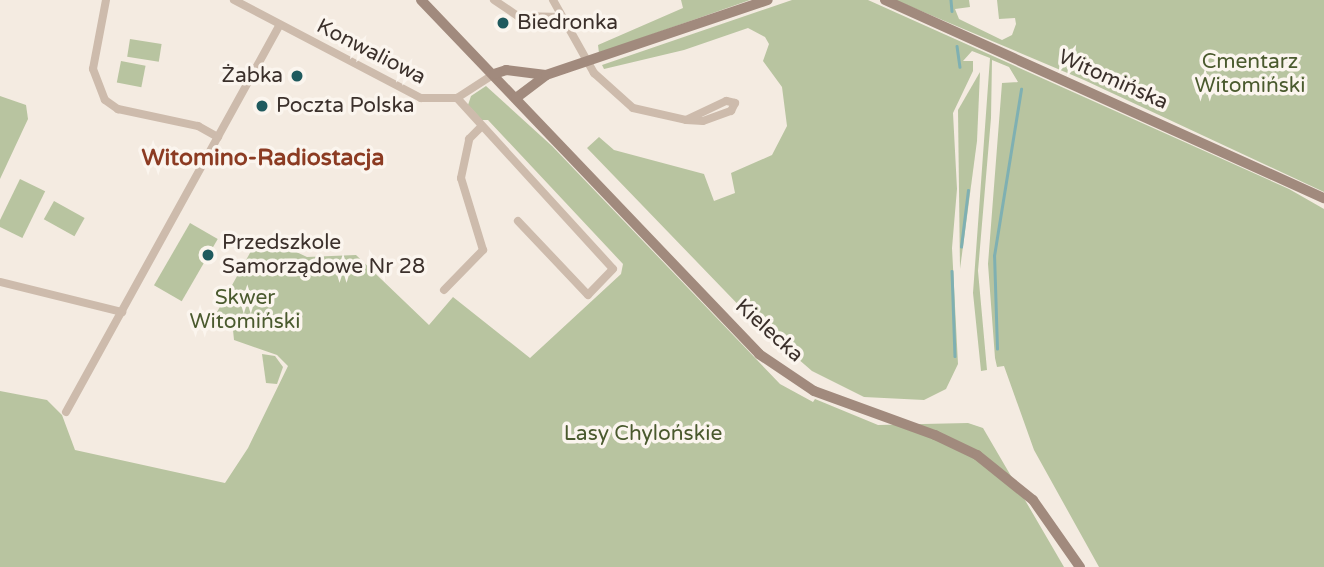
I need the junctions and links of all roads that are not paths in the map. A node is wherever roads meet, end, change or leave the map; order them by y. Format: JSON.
{"nodes":[{"id":1,"x":106,"y":0,"type":"edge"},
{"id":2,"x":234,"y":0,"type":"edge"},
{"id":3,"x":421,"y":0,"type":"edge"},
{"id":4,"x":494,"y":0,"type":"edge"},
{"id":5,"x":552,"y":0,"type":"edge"},
{"id":6,"x":768,"y":0,"type":"edge"},
{"id":7,"x":885,"y":0,"type":"edge"},
{"id":8,"x":562,"y":17,"type":"junction"},
{"id":9,"x":280,"y":24,"type":"junction"},
{"id":10,"x":588,"y":62,"type":"junction"},
{"id":11,"x":494,"y":74,"type":"junction"},
{"id":12,"x":547,"y":75,"type":"junction"},
{"id":13,"x":457,"y":98,"type":"junction"},
{"id":14,"x":516,"y":98,"type":"junction"},
{"id":15,"x":686,"y":120,"type":"junction"},
{"id":16,"x":480,"y":128,"type":"junction"},
{"id":17,"x":218,"y":136,"type":"junction"},
{"id":18,"x":1324,"y":198,"type":"edge"},
{"id":19,"x":517,"y":221,"type":"dead end"},
{"id":20,"x":0,"y":282,"type":"edge"},
{"id":21,"x":444,"y":290,"type":"dead end"},
{"id":22,"x":122,"y":312,"type":"junction"},
{"id":23,"x":65,"y":412,"type":"dead end"},
{"id":24,"x":1080,"y":567,"type":"edge"}],
"edges":[{"from":1,"to":17,"type":"street"},
{"from":2,"to":9,"type":"street","name":"Konwaliowa"},
{"from":3,"to":11,"type":"main road","name":"Kielecka"},
{"from":4,"to":8,"type":"street"},
{"from":5,"to":8,"type":"street"},
{"from":6,"to":10,"type":"main road"},
{"from":7,"to":18,"type":"main road","name":"Witomińska"},
{"from":8,"to":10,"type":"street"},
{"from":9,"to":13,"type":"street","name":"Konwaliowa"},
{"from":9,"to":17,"type":"street"},
{"from":10,"to":12,"type":"main road"},
{"from":10,"to":15,"type":"street"},
{"from":11,"to":12,"type":"main road"},
{"from":11,"to":13,"type":"street"},
{"from":11,"to":14,"type":"main road","name":"Kielecka"},
{"from":12,"to":14,"type":"main road"},
{"from":13,"to":16,"type":"street"},
{"from":14,"to":24,"type":"main road","name":"Kielecka"},
{"from":15,"to":15,"type":"street"},
{"from":16,"to":19,"type":"street"},
{"from":16,"to":21,"type":"street"},
{"from":17,"to":22,"type":"street"},
{"from":20,"to":22,"type":"street"},
{"from":22,"to":23,"type":"street"}]}
